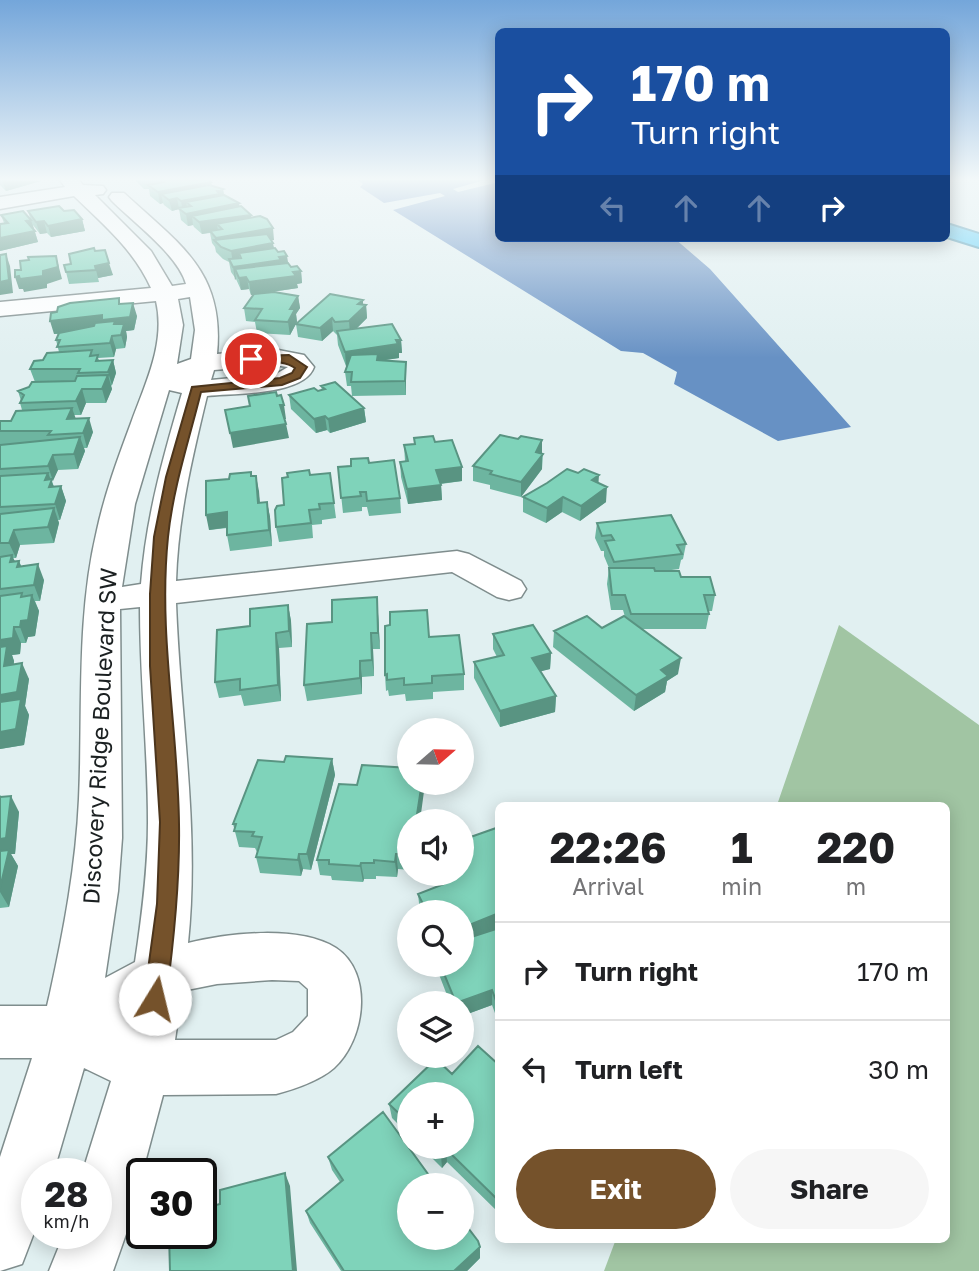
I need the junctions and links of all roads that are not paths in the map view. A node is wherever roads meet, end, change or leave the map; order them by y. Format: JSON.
{"nodes":[{"id":1,"x":130,"y":239,"type":"edge"},
{"id":2,"x":183,"y":292,"type":"junction"},
{"id":3,"x":0,"y":309,"type":"edge"},
{"id":4,"x":186,"y":377,"type":"junction"},
{"id":5,"x":509,"y":589,"type":"dead end"},
{"id":6,"x":158,"y":594,"type":"junction"},
{"id":7,"x":102,"y":600,"type":"junction"},
{"id":8,"x":159,"y":975,"type":"junction"},
{"id":9,"x":0,"y":1032,"type":"edge"},
{"id":10,"x":68,"y":1032,"type":"junction"},
{"id":11,"x":143,"y":1068,"type":"junction"},
{"id":12,"x":112,"y":1173,"type":"edge"},
{"id":13,"x":0,"y":1242,"type":"edge"},
{"id":14,"x":89,"y":1249,"type":"edge"},
{"id":15,"x":81,"y":1271,"type":"edge"}],
"edges":[{"from":1,"to":2,"type":"street","name":"Discovery Ridge Boulevard SW"},
{"from":2,"to":3,"type":"street"},
{"from":2,"to":4,"type":"street","name":"Discovery Ridge Boulevard SW"},
{"from":4,"to":6,"type":"street","name":"Discovery Ridge Boulevard SW"},
{"from":4,"to":7,"type":"street","name":"Discovery Ridge Boulevard SW"},
{"from":5,"to":6,"type":"street"},
{"from":6,"to":7,"type":"street"},
{"from":6,"to":8,"type":"street","name":"Discovery Ridge Boulevard SW"},
{"from":7,"to":10,"type":"street","name":"Discovery Ridge Boulevard SW"},
{"from":8,"to":10,"type":"street"},
{"from":8,"to":11,"type":"street","name":"Discovery Ridge Boulevard SW"},
{"from":8,"to":11,"type":"street"},
{"from":9,"to":10,"type":"street"},
{"from":10,"to":11,"type":"street"},
{"from":10,"to":13,"type":"street","name":"Discovery Ridge Boulevard SW"},
{"from":11,"to":12,"type":"street","name":"Discovery Ridge Boulevard SW"},
{"from":14,"to":15,"type":"street","name":"Discovery Ridge Boulevard SW"}]}
